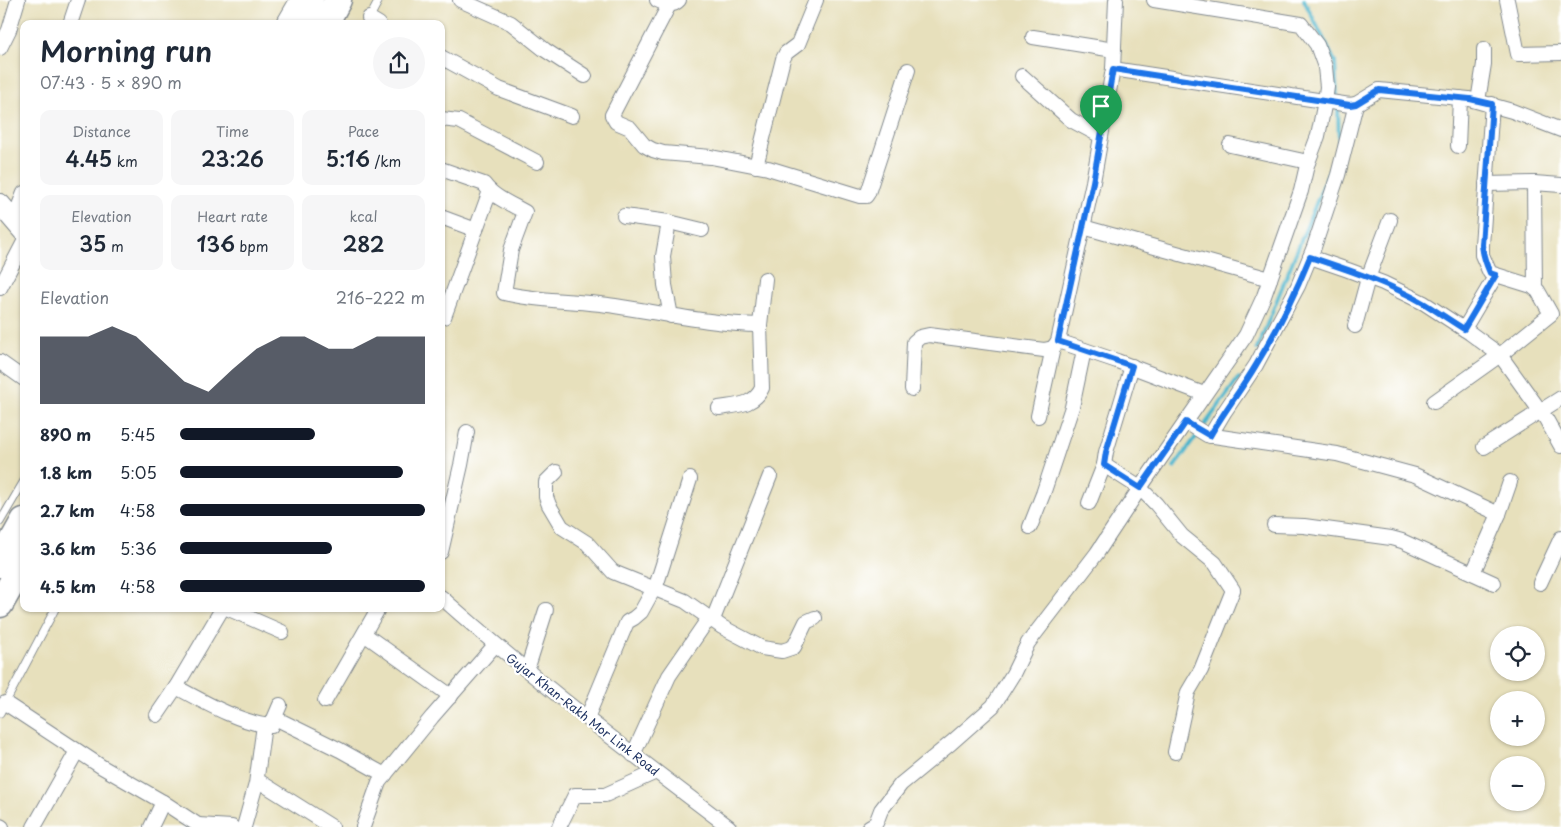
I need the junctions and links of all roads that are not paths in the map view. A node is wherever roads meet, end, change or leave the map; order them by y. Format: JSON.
{"nodes":[{"id":1,"x":18,"y":0,"type":"edge"},
{"id":2,"x":78,"y":0,"type":"edge"},
{"id":3,"x":293,"y":0,"type":"edge"},
{"id":4,"x":310,"y":0,"type":"edge"},
{"id":5,"x":338,"y":0,"type":"edge"},
{"id":6,"x":379,"y":0,"type":"edge"},
{"id":7,"x":460,"y":0,"type":"edge"},
{"id":8,"x":816,"y":0,"type":"edge"},
{"id":9,"x":1116,"y":0,"type":"edge"},
{"id":10,"x":1154,"y":0,"type":"edge"},
{"id":11,"x":1507,"y":0,"type":"edge"},
{"id":12,"x":668,"y":2,"type":"edge"},
{"id":13,"x":71,"y":20,"type":"edge"},
{"id":14,"x":281,"y":20,"type":"edge"},
{"id":15,"x":299,"y":20,"type":"edge"},
{"id":16,"x":327,"y":20,"type":"edge"},
{"id":17,"x":373,"y":20,"type":"edge"},
{"id":18,"x":1032,"y":37,"type":"dead end"},
{"id":19,"x":0,"y":48,"type":"edge"},
{"id":20,"x":1484,"y":49,"type":"dead end"},
{"id":21,"x":1114,"y":50,"type":"junction"},
{"id":22,"x":1561,"y":53,"type":"edge"},
{"id":23,"x":445,"y":59,"type":"edge"},
{"id":24,"x":1113,"y":69,"type":"junction"},
{"id":25,"x":908,"y":70,"type":"dead end"},
{"id":26,"x":585,"y":76,"type":"dead end"},
{"id":27,"x":1022,"y":76,"type":"dead end"},
{"id":28,"x":1460,"y":98,"type":"junction"},
{"id":29,"x":1327,"y":101,"type":"junction"},
{"id":30,"x":1478,"y":101,"type":"junction"},
{"id":31,"x":1352,"y":104,"type":"junction"},
{"id":32,"x":1492,"y":104,"type":"junction"},
{"id":33,"x":572,"y":116,"type":"dead end"},
{"id":34,"x":445,"y":119,"type":"edge"},
{"id":35,"x":1561,"y":130,"type":"edge"},
{"id":36,"x":1101,"y":136,"type":"junction"},
{"id":37,"x":1230,"y":144,"type":"dead end"},
{"id":38,"x":1458,"y":146,"type":"dead end"},
{"id":39,"x":537,"y":162,"type":"dead end"},
{"id":40,"x":1308,"y":162,"type":"junction"},
{"id":41,"x":756,"y":166,"type":"junction"},
{"id":42,"x":445,"y":170,"type":"edge"},
{"id":43,"x":1534,"y":183,"type":"junction"},
{"id":44,"x":1486,"y":184,"type":"junction"},
{"id":45,"x":1561,"y":186,"type":"edge"},
{"id":46,"x":490,"y":191,"type":"junction"},
{"id":47,"x":0,"y":204,"type":"edge"},
{"id":48,"x":624,"y":216,"type":"dead end"},
{"id":49,"x":445,"y":218,"type":"edge"},
{"id":50,"x":1390,"y":220,"type":"dead end"},
{"id":51,"x":669,"y":222,"type":"junction"},
{"id":52,"x":18,"y":227,"type":"edge"},
{"id":53,"x":1083,"y":227,"type":"junction"},
{"id":54,"x":476,"y":230,"type":"junction"},
{"id":55,"x":702,"y":230,"type":"dead end"},
{"id":56,"x":20,"y":250,"type":"edge"},
{"id":57,"x":1310,"y":257,"type":"junction"},
{"id":58,"x":1496,"y":275,"type":"junction"},
{"id":59,"x":1368,"y":278,"type":"junction"},
{"id":60,"x":765,"y":279,"type":"dead end"},
{"id":61,"x":1270,"y":279,"type":"junction"},
{"id":62,"x":0,"y":288,"type":"edge"},
{"id":63,"x":1535,"y":288,"type":"junction"},
{"id":64,"x":1271,"y":312,"type":"junction"},
{"id":65,"x":1556,"y":313,"type":"edge"},
{"id":66,"x":445,"y":314,"type":"edge"},
{"id":67,"x":671,"y":316,"type":"junction"},
{"id":68,"x":760,"y":324,"type":"junction"},
{"id":69,"x":1355,"y":326,"type":"dead end"},
{"id":70,"x":1464,"y":329,"type":"junction"},
{"id":71,"x":1056,"y":344,"type":"junction"},
{"id":72,"x":1084,"y":350,"type":"junction"},
{"id":73,"x":1500,"y":355,"type":"junction"},
{"id":74,"x":0,"y":362,"type":"edge"},
{"id":75,"x":1132,"y":366,"type":"junction"},
{"id":76,"x":20,"y":376,"type":"edge"},
{"id":77,"x":912,"y":389,"type":"dead end"},
{"id":78,"x":1204,"y":394,"type":"junction"},
{"id":79,"x":1561,"y":398,"type":"edge"},
{"id":80,"x":1434,"y":402,"type":"dead end"},
{"id":81,"x":719,"y":408,"type":"dead end"},
{"id":82,"x":1541,"y":412,"type":"junction"},
{"id":83,"x":1038,"y":416,"type":"dead end"},
{"id":84,"x":1190,"y":424,"type":"junction"},
{"id":85,"x":467,"y":432,"type":"dead end"},
{"id":86,"x":1208,"y":436,"type":"junction"},
{"id":87,"x":1561,"y":446,"type":"edge"},
{"id":88,"x":1484,"y":448,"type":"dead end"},
{"id":89,"x":1104,"y":465,"type":"junction"},
{"id":90,"x":556,"y":472,"type":"dead end"},
{"id":91,"x":770,"y":476,"type":"dead end"},
{"id":92,"x":690,"y":479,"type":"dead end"},
{"id":93,"x":1510,"y":482,"type":"dead end"},
{"id":94,"x":20,"y":488,"type":"edge"},
{"id":95,"x":1142,"y":490,"type":"junction"},
{"id":96,"x":1089,"y":503,"type":"dead end"},
{"id":97,"x":1499,"y":514,"type":"junction"},
{"id":98,"x":0,"y":522,"type":"edge"},
{"id":99,"x":1274,"y":525,"type":"dead end"},
{"id":100,"x":1030,"y":527,"type":"dead end"},
{"id":101,"x":20,"y":528,"type":"edge"},
{"id":102,"x":445,"y":535,"type":"edge"},
{"id":103,"x":1561,"y":538,"type":"edge"},
{"id":104,"x":0,"y":564,"type":"edge"},
{"id":105,"x":1555,"y":567,"type":"edge"},
{"id":106,"x":20,"y":569,"type":"edge"},
{"id":107,"x":1473,"y":573,"type":"junction"},
{"id":108,"x":1494,"y":583,"type":"dead end"},
{"id":109,"x":1540,"y":583,"type":"dead end"},
{"id":110,"x":654,"y":588,"type":"junction"},
{"id":111,"x":445,"y":601,"type":"edge"},
{"id":112,"x":0,"y":604,"type":"edge"},
{"id":113,"x":546,"y":610,"type":"dead end"},
{"id":114,"x":52,"y":612,"type":"edge"},
{"id":115,"x":220,"y":612,"type":"edge"},
{"id":116,"x":236,"y":612,"type":"edge"},
{"id":117,"x":376,"y":612,"type":"edge"},
{"id":118,"x":815,"y":618,"type":"dead end"},
{"id":119,"x":710,"y":620,"type":"junction"},
{"id":120,"x":282,"y":632,"type":"dead end"},
{"id":121,"x":364,"y":634,"type":"junction"},
{"id":122,"x":495,"y":645,"type":"junction"},
{"id":123,"x":527,"y":670,"type":"junction"},
{"id":124,"x":176,"y":687,"type":"junction"},
{"id":125,"x":451,"y":696,"type":"junction"},
{"id":126,"x":325,"y":701,"type":"dead end"},
{"id":127,"x":3,"y":708,"type":"edge"},
{"id":128,"x":157,"y":715,"type":"dead end"},
{"id":129,"x":273,"y":716,"type":"junction"},
{"id":130,"x":587,"y":718,"type":"junction"},
{"id":131,"x":77,"y":751,"type":"junction"},
{"id":132,"x":1174,"y":752,"type":"dead end"},
{"id":133,"x":634,"y":755,"type":"junction"},
{"id":134,"x":656,"y":772,"type":"junction"},
{"id":135,"x":385,"y":775,"type":"junction"},
{"id":136,"x":257,"y":780,"type":"junction"},
{"id":137,"x":163,"y":802,"type":"junction"},
{"id":138,"x":313,"y":822,"type":"edge"},
{"id":139,"x":198,"y":826,"type":"edge"},
{"id":140,"x":34,"y":827,"type":"edge"},
{"id":141,"x":150,"y":827,"type":"edge"},
{"id":142,"x":232,"y":827,"type":"edge"},
{"id":143,"x":244,"y":827,"type":"edge"},
{"id":144,"x":332,"y":827,"type":"edge"},
{"id":145,"x":364,"y":827,"type":"edge"},
{"id":146,"x":559,"y":827,"type":"edge"},
{"id":147,"x":729,"y":827,"type":"edge"},
{"id":148,"x":869,"y":827,"type":"edge"}],
"edges":[{"from":1,"to":19,"type":"street"},
{"from":2,"to":13,"type":"street"},
{"from":3,"to":14,"type":"lane"},
{"from":4,"to":15,"type":"highway"},
{"from":5,"to":16,"type":"highway"},
{"from":6,"to":17,"type":"lane"},
{"from":7,"to":26,"type":"street"},
{"from":8,"to":41,"type":"street"},
{"from":9,"to":21,"type":"street"},
{"from":10,"to":29,"type":"street"},
{"from":11,"to":22,"type":"street"},
{"from":12,"to":41,"type":"street"},
{"from":18,"to":21,"type":"street"},
{"from":20,"to":30,"type":"street"},
{"from":21,"to":24,"type":"street"},
{"from":23,"to":33,"type":"street"},
{"from":24,"to":29,"type":"street"},
{"from":24,"to":36,"type":"street"},
{"from":25,"to":41,"type":"street"},
{"from":27,"to":36,"type":"street"},
{"from":28,"to":30,"type":"street"},
{"from":28,"to":31,"type":"street"},
{"from":28,"to":38,"type":"street"},
{"from":29,"to":31,"type":"street"},
{"from":29,"to":40,"type":"street"},
{"from":30,"to":32,"type":"street"},
{"from":31,"to":57,"type":"street"},
{"from":32,"to":35,"type":"street"},
{"from":32,"to":44,"type":"street"},
{"from":34,"to":39,"type":"street"},
{"from":36,"to":53,"type":"street"},
{"from":37,"to":40,"type":"street"},
{"from":40,"to":61,"type":"street"},
{"from":42,"to":46,"type":"street"},
{"from":43,"to":44,"type":"street"},
{"from":43,"to":45,"type":"street"},
{"from":43,"to":63,"type":"street"},
{"from":44,"to":58,"type":"street"},
{"from":46,"to":54,"type":"street"},
{"from":46,"to":67,"type":"street"},
{"from":47,"to":52,"type":"street"},
{"from":48,"to":51,"type":"street"},
{"from":49,"to":54,"type":"street"},
{"from":50,"to":59,"type":"street"},
{"from":51,"to":55,"type":"street"},
{"from":51,"to":67,"type":"street"},
{"from":53,"to":61,"type":"street"},
{"from":53,"to":71,"type":"street"},
{"from":54,"to":66,"type":"street"},
{"from":56,"to":62,"type":"street"},
{"from":57,"to":59,"type":"street"},
{"from":57,"to":64,"type":"street"},
{"from":58,"to":63,"type":"street"},
{"from":58,"to":70,"type":"street"},
{"from":59,"to":69,"type":"street"},
{"from":59,"to":70,"type":"street"},
{"from":60,"to":68,"type":"street"},
{"from":61,"to":64,"type":"street"},
{"from":63,"to":65,"type":"street"},
{"from":64,"to":78,"type":"street"},
{"from":64,"to":86,"type":"street"},
{"from":65,"to":73,"type":"street"},
{"from":67,"to":68,"type":"street"},
{"from":68,"to":81,"type":"street"},
{"from":70,"to":73,"type":"street"},
{"from":71,"to":72,"type":"street"},
{"from":71,"to":77,"type":"street"},
{"from":71,"to":83,"type":"street"},
{"from":72,"to":75,"type":"street"},
{"from":72,"to":100,"type":"street"},
{"from":73,"to":80,"type":"street"},
{"from":73,"to":82,"type":"street"},
{"from":74,"to":76,"type":"street"},
{"from":75,"to":78,"type":"street"},
{"from":75,"to":89,"type":"street"},
{"from":78,"to":84,"type":"street"},
{"from":79,"to":82,"type":"street"},
{"from":82,"to":87,"type":"street"},
{"from":82,"to":88,"type":"street"},
{"from":84,"to":86,"type":"street"},
{"from":84,"to":95,"type":"street"},
{"from":85,"to":102,"type":"street"},
{"from":86,"to":97,"type":"street"},
{"from":89,"to":95,"type":"street"},
{"from":89,"to":96,"type":"street"},
{"from":90,"to":110,"type":"street"},
{"from":91,"to":119,"type":"street"},
{"from":92,"to":110,"type":"street"},
{"from":93,"to":97,"type":"street"},
{"from":94,"to":98,"type":"lane"},
{"from":95,"to":132,"type":"street"},
{"from":95,"to":148,"type":"street"},
{"from":97,"to":107,"type":"street"},
{"from":99,"to":107,"type":"street"},
{"from":101,"to":104,"type":"highway"},
{"from":103,"to":105,"type":"street"},
{"from":105,"to":109,"type":"street"},
{"from":106,"to":112,"type":"highway"},
{"from":107,"to":108,"type":"street"},
{"from":110,"to":119,"type":"street"},
{"from":110,"to":130,"type":"street"},
{"from":111,"to":122,"type":"street","name":"Gujar Khan-Rakh Mor Link Road"},
{"from":113,"to":123,"type":"street"},
{"from":114,"to":127,"type":"lane"},
{"from":115,"to":124,"type":"street"},
{"from":116,"to":120,"type":"street"},
{"from":117,"to":121,"type":"street"},
{"from":118,"to":119,"type":"street"},
{"from":119,"to":133,"type":"street"},
{"from":121,"to":125,"type":"street"},
{"from":121,"to":126,"type":"street"},
{"from":122,"to":123,"type":"street","name":"Gujar Khan-Rakh Mor Link Road"},
{"from":122,"to":125,"type":"street"},
{"from":123,"to":130,"type":"street","name":"Gujar Khan-Rakh Mor Link Road"},
{"from":124,"to":128,"type":"street"},
{"from":124,"to":129,"type":"street"},
{"from":125,"to":135,"type":"street"},
{"from":127,"to":131,"type":"street"},
{"from":129,"to":135,"type":"street"},
{"from":129,"to":136,"type":"street"},
{"from":130,"to":133,"type":"street","name":"Gujar Khan-Rakh Mor Link Road"},
{"from":131,"to":137,"type":"street"},
{"from":131,"to":140,"type":"street"},
{"from":133,"to":134,"type":"street","name":"Gujar Khan-Rakh Mor Link Road"},
{"from":134,"to":146,"type":"street"},
{"from":134,"to":147,"type":"street","name":"Gujar Khan-Rakh Mor Link Road"},
{"from":135,"to":145,"type":"street"},
{"from":136,"to":138,"type":"street"},
{"from":136,"to":143,"type":"street"},
{"from":137,"to":139,"type":"street"},
{"from":137,"to":141,"type":"street"},
{"from":138,"to":144,"type":"street"},
{"from":139,"to":142,"type":"street"}]}
